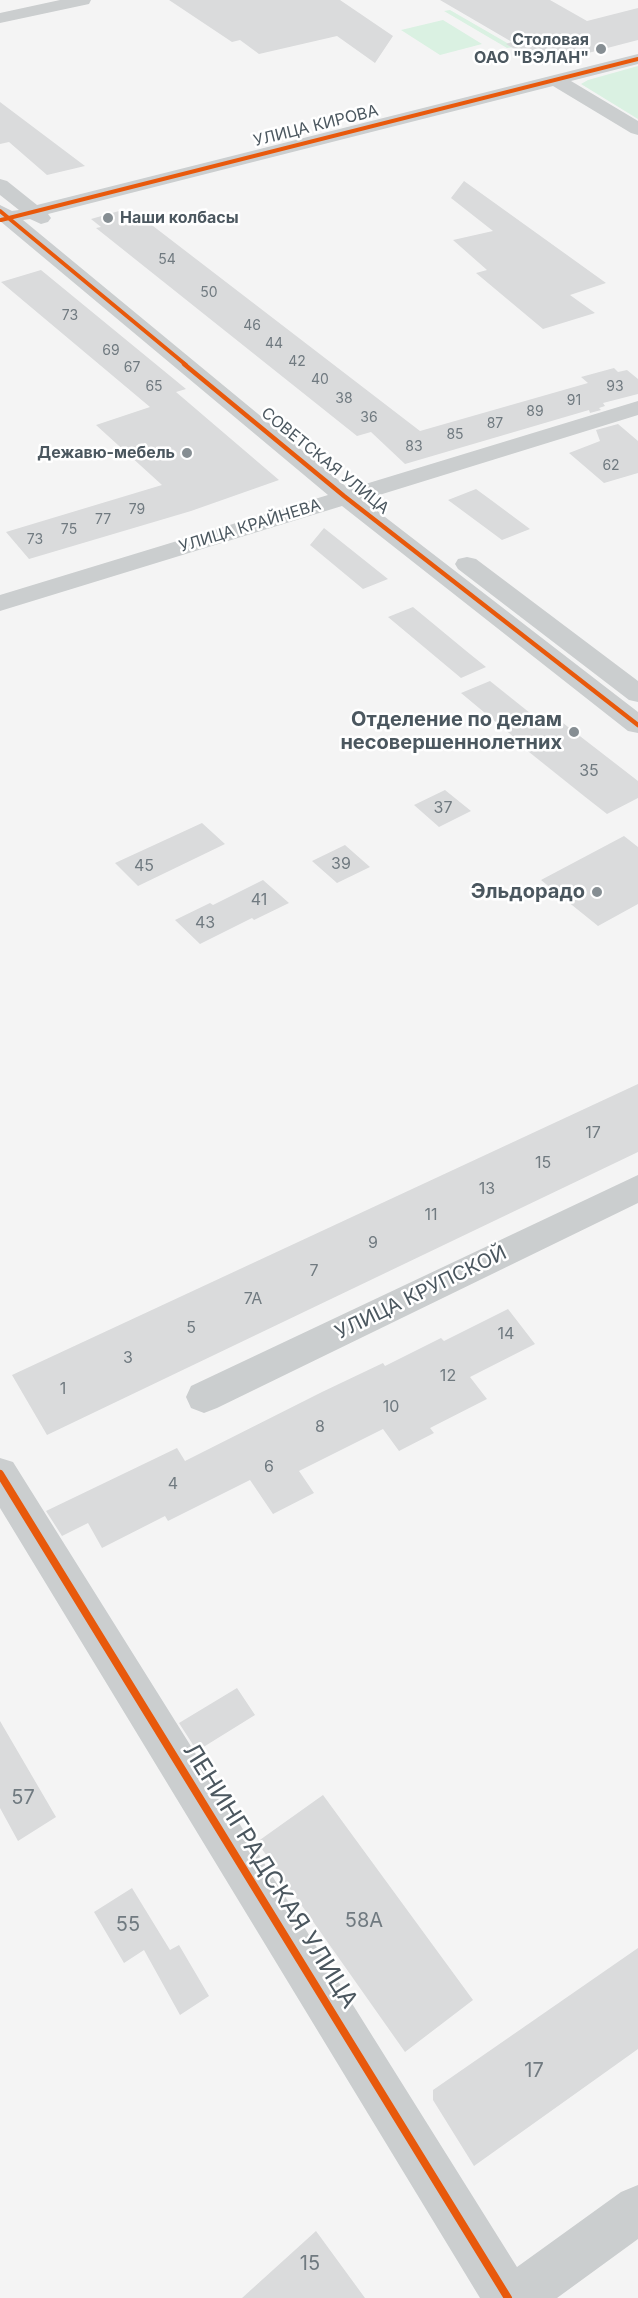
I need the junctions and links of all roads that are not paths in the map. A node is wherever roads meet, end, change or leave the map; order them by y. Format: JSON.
{"nodes":[{"id":1,"x":9,"y":0,"type":"edge"},
{"id":2,"x":83,"y":0,"type":"edge"},
{"id":3,"x":0,"y":2,"type":"edge"},
{"id":4,"x":0,"y":18,"type":"edge"},
{"id":5,"x":638,"y":59,"type":"edge"},
{"id":6,"x":556,"y":80,"type":"junction"},
{"id":7,"x":638,"y":129,"type":"edge"},
{"id":8,"x":0,"y":185,"type":"edge"},
{"id":9,"x":34,"y":212,"type":"junction"},
{"id":10,"x":3,"y":217,"type":"edge"},
{"id":11,"x":638,"y":408,"type":"edge"},
{"id":12,"x":369,"y":489,"type":"junction"},
{"id":13,"x":344,"y":496,"type":"junction"},
{"id":14,"x":415,"y":524,"type":"dead end"},
{"id":15,"x":453,"y":552,"type":"dead end"},
{"id":16,"x":0,"y":603,"type":"edge"},
{"id":17,"x":638,"y":694,"type":"edge"},
{"id":18,"x":638,"y":725,"type":"edge"},
{"id":19,"x":638,"y":1188,"type":"edge"},
{"id":20,"x":204,"y":1397,"type":"dead end"},
{"id":21,"x":0,"y":1474,"type":"edge"},
{"id":22,"x":638,"y":2209,"type":"edge"},
{"id":23,"x":508,"y":2298,"type":"edge"},
{"id":24,"x":516,"y":2298,"type":"edge"}],
"edges":[{"from":1,"to":3,"type":"street"},
{"from":2,"to":4,"type":"street"},
{"from":5,"to":6,"type":"street","name":"УЛИЦА КИРОВА"},
{"from":6,"to":7,"type":"street"},
{"from":6,"to":9,"type":"street","name":"УЛИЦА КИРОВА"},
{"from":8,"to":9,"type":"street","name":"СОВЕТСКАЯ УЛИЦА"},
{"from":9,"to":10,"type":"street","name":"УЛИЦА КИРОВА"},
{"from":9,"to":12,"type":"street","name":"СОВЕТСКАЯ УЛИЦА"},
{"from":10,"to":13,"type":"street","name":"СОВЕТСКАЯ УЛИЦА"},
{"from":11,"to":12,"type":"street","name":"УЛИЦА КРАЙНЕВА"},
{"from":12,"to":13,"type":"street","name":"УЛИЦА КРАЙНЕВА"},
{"from":12,"to":14,"type":"street","name":"СОВЕТСКАЯ УЛИЦА"},
{"from":13,"to":16,"type":"street","name":"УЛИЦА КРАЙНЕВА"},
{"from":13,"to":18,"type":"street","name":"СОВЕТСКАЯ УЛИЦА"},
{"from":15,"to":17,"type":"street"},
{"from":19,"to":20,"type":"street","name":"УЛИЦА КРУПСКОЙ"},
{"from":21,"to":23,"type":"street","name":"ЛЕНИНГРАДСКАЯ УЛИЦА"},
{"from":22,"to":24,"type":"street"}]}
